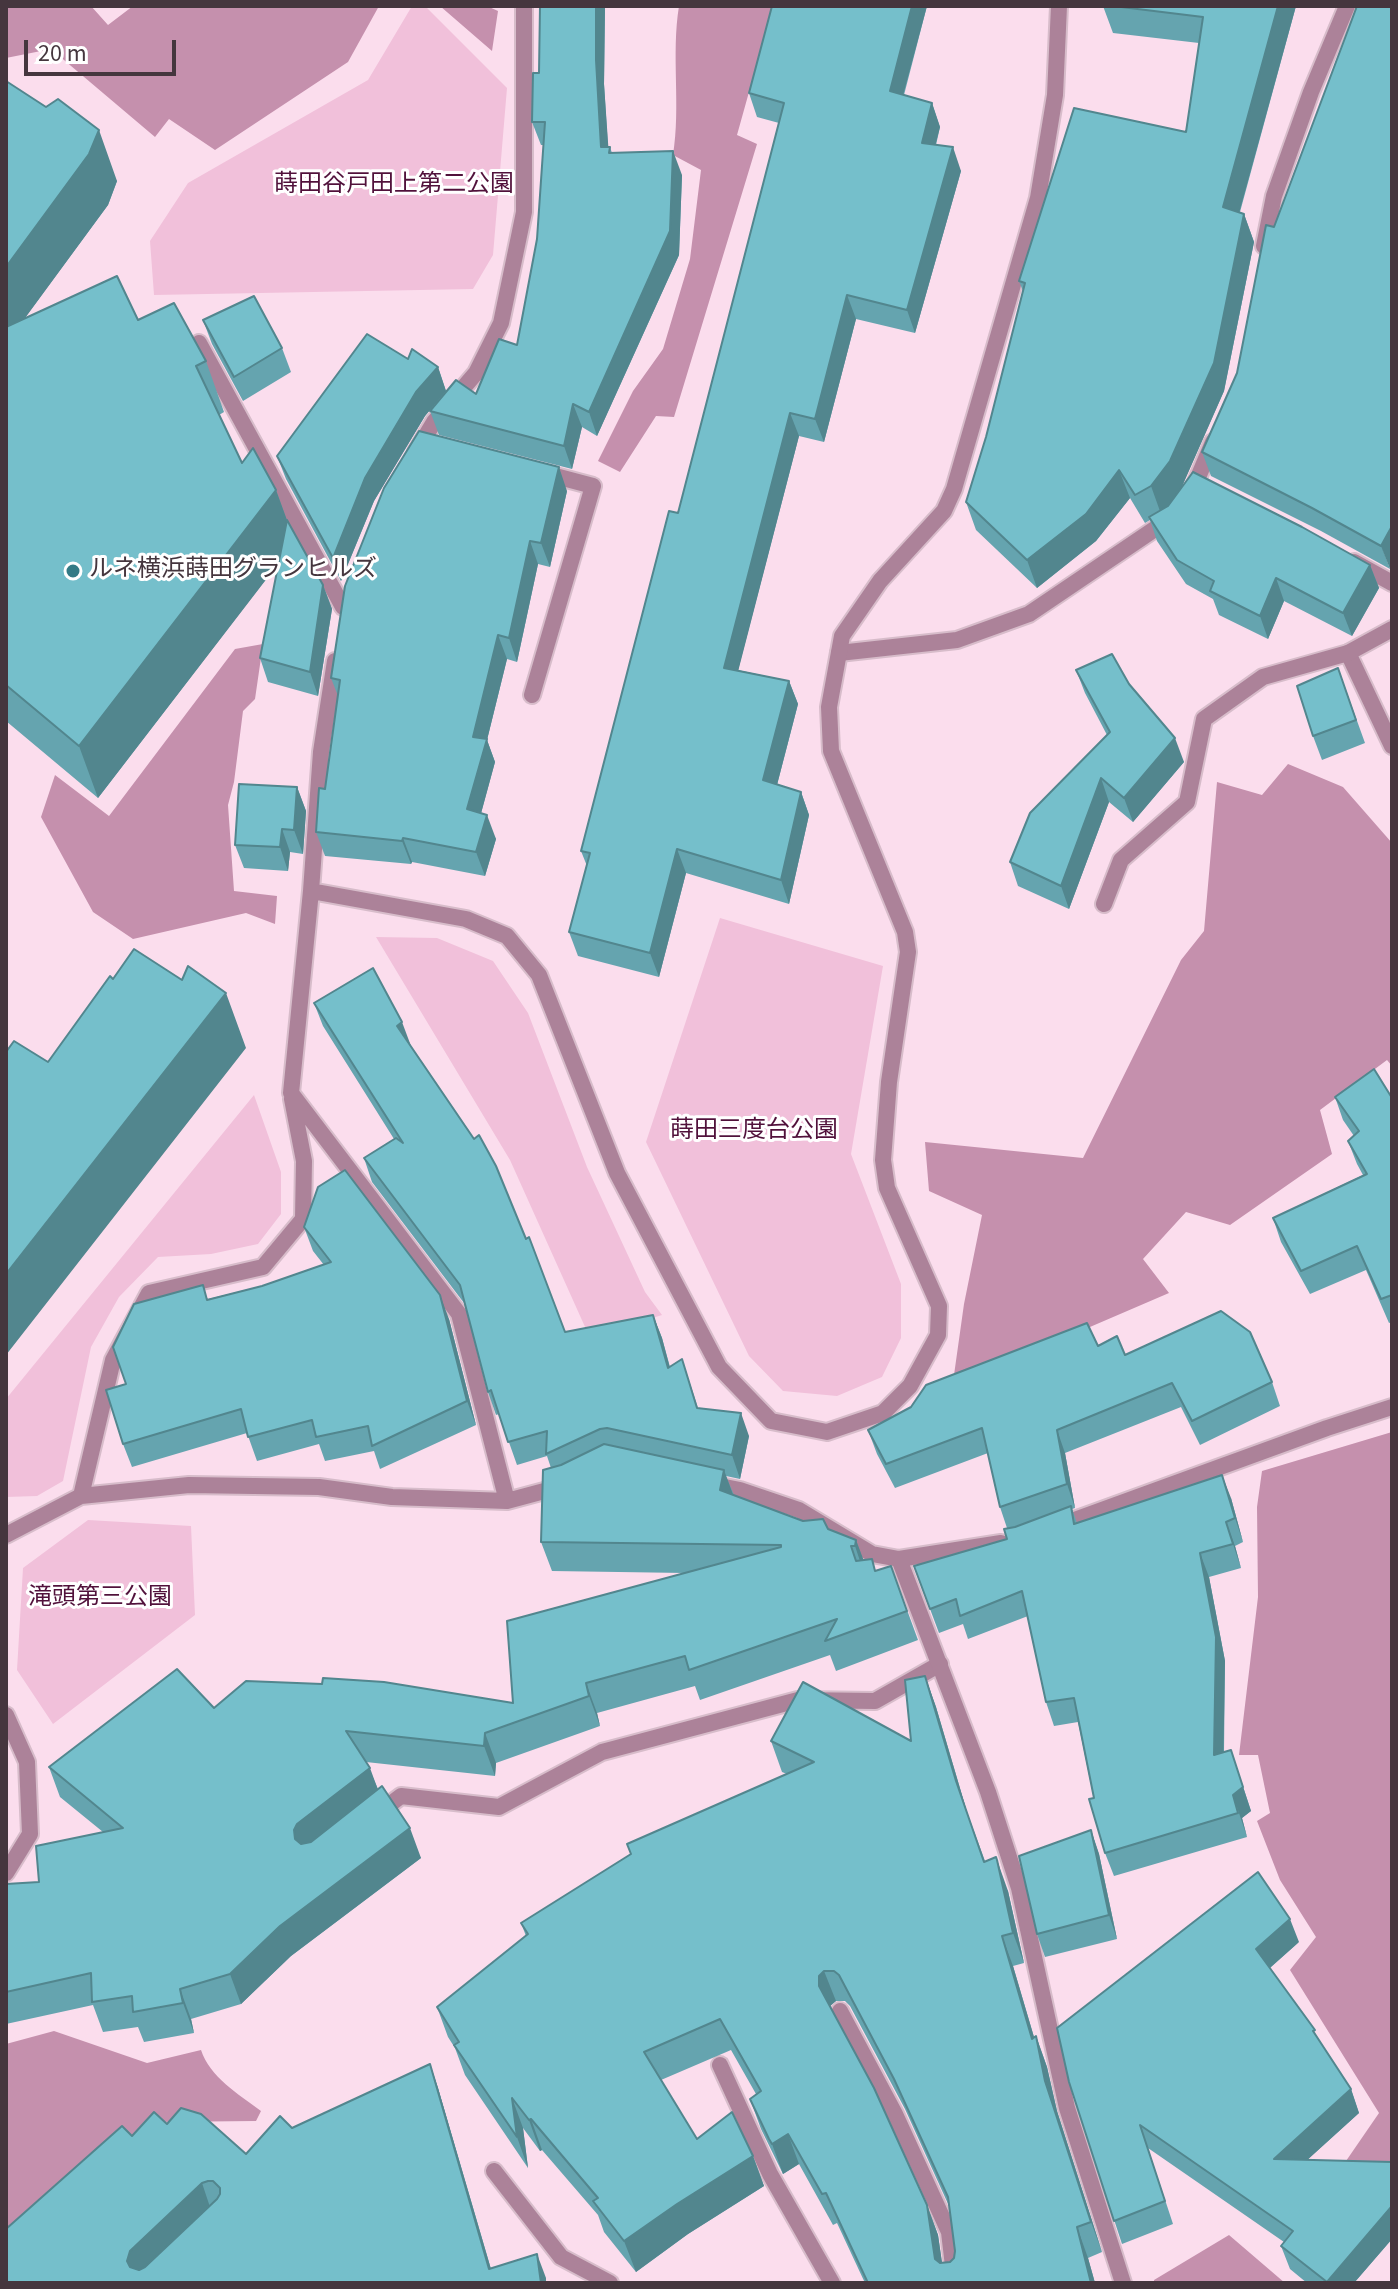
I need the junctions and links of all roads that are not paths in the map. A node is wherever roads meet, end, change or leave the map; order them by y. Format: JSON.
{"nodes":[{"id":1,"x":524,"y":6,"type":"edge"},
{"id":2,"x":1059,"y":6,"type":"edge"},
{"id":3,"x":1347,"y":6,"type":"edge"},
{"id":4,"x":1262,"y":257,"type":"edge"},
{"id":5,"x":199,"y":343,"type":"edge"},
{"id":6,"x":1222,"y":423,"type":"edge"},
{"id":7,"x":522,"y":467,"type":"edge"},
{"id":8,"x":407,"y":468,"type":"edge"},
{"id":9,"x":1341,"y":555,"type":"edge"},
{"id":10,"x":1392,"y":583,"type":"edge"},
{"id":11,"x":344,"y":607,"type":"edge"},
{"id":12,"x":1392,"y":629,"type":"edge"},
{"id":13,"x":336,"y":650,"type":"edge"},
{"id":14,"x":839,"y":653,"type":"junction"},
{"id":15,"x":1348,"y":653,"type":"junction"},
{"id":16,"x":532,"y":695,"type":"dead end"},
{"id":17,"x":1392,"y":746,"type":"edge"},
{"id":18,"x":311,"y":891,"type":"junction"},
{"id":19,"x":1104,"y":904,"type":"dead end"},
{"id":20,"x":291,"y":1093,"type":"junction"},
{"id":21,"x":1392,"y":1407,"type":"edge"},
{"id":22,"x":579,"y":1479,"type":"edge"},
{"id":23,"x":697,"y":1481,"type":"edge"},
{"id":24,"x":81,"y":1496,"type":"junction"},
{"id":25,"x":507,"y":1501,"type":"junction"},
{"id":26,"x":1049,"y":1530,"type":"edge"},
{"id":27,"x":6,"y":1535,"type":"edge"},
{"id":28,"x":1020,"y":1540,"type":"edge"},
{"id":29,"x":899,"y":1559,"type":"junction"},
{"id":30,"x":940,"y":1664,"type":"junction"},
{"id":31,"x":6,"y":1715,"type":"edge"},
{"id":32,"x":364,"y":1825,"type":"edge"},
{"id":33,"x":6,"y":1873,"type":"edge"},
{"id":34,"x":840,"y":2011,"type":"edge"},
{"id":35,"x":720,"y":2065,"type":"dead end"},
{"id":36,"x":494,"y":2171,"type":"dead end"},
{"id":37,"x":610,"y":2283,"type":"edge"},
{"id":38,"x":832,"y":2283,"type":"edge"},
{"id":39,"x":955,"y":2283,"type":"edge"},
{"id":40,"x":1123,"y":2283,"type":"edge"}],
"edges":[{"from":1,"to":8,"type":"street"},
{"from":2,"to":14,"type":"street"},
{"from":3,"to":4,"type":"street"},
{"from":5,"to":11,"type":"street"},
{"from":6,"to":14,"type":"street"},
{"from":7,"to":16,"type":"street"},
{"from":9,"to":10,"type":"street"},
{"from":12,"to":15,"type":"street"},
{"from":13,"to":18,"type":"street"},
{"from":14,"to":18,"type":"street"},
{"from":15,"to":17,"type":"street"},
{"from":15,"to":19,"type":"street"},
{"from":18,"to":20,"type":"street"},
{"from":20,"to":24,"type":"street"},
{"from":20,"to":25,"type":"street"},
{"from":21,"to":26,"type":"street"},
{"from":22,"to":25,"type":"street"},
{"from":23,"to":29,"type":"street"},
{"from":24,"to":25,"type":"street"},
{"from":24,"to":27,"type":"street"},
{"from":28,"to":29,"type":"street"},
{"from":29,"to":30,"type":"street"},
{"from":30,"to":32,"type":"street"},
{"from":30,"to":40,"type":"street"},
{"from":31,"to":33,"type":"street"},
{"from":34,"to":39,"type":"street"},
{"from":35,"to":38,"type":"street"},
{"from":36,"to":37,"type":"street"}]}
